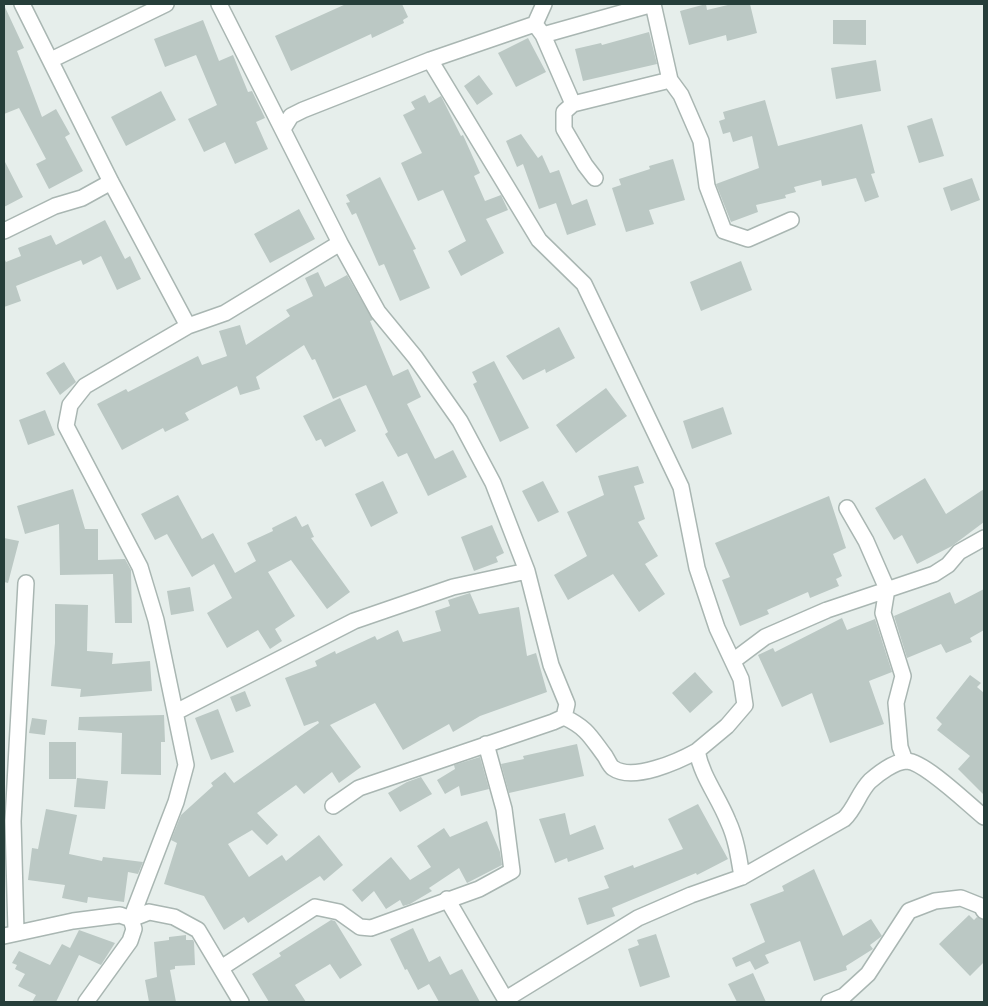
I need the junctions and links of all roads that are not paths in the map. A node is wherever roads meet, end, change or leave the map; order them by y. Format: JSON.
{"nodes":[{"id":1,"x":22,"y":4,"type":"edge"},
{"id":2,"x":166,"y":4,"type":"edge"},
{"id":3,"x":219,"y":4,"type":"edge"},
{"id":4,"x":544,"y":4,"type":"edge"},
{"id":5,"x":653,"y":4,"type":"edge"},
{"id":6,"x":539,"y":30,"type":"junction"},
{"id":7,"x":51,"y":60,"type":"junction"},
{"id":8,"x":430,"y":60,"type":"junction"},
{"id":9,"x":670,"y":80,"type":"junction"},
{"id":10,"x":573,"y":104,"type":"junction"},
{"id":11,"x":284,"y":129,"type":"junction"},
{"id":12,"x":595,"y":178,"type":"dead end"},
{"id":13,"x":111,"y":182,"type":"junction"},
{"id":14,"x":792,"y":220,"type":"dead end"},
{"id":15,"x":4,"y":232,"type":"edge"},
{"id":16,"x":340,"y":243,"type":"junction"},
{"id":17,"x":188,"y":326,"type":"junction"},
{"id":18,"x":847,"y":508,"type":"dead end"},
{"id":19,"x":984,"y":538,"type":"edge"},
{"id":20,"x":527,"y":571,"type":"junction"},
{"id":21,"x":26,"y":583,"type":"dead end"},
{"id":22,"x":887,"y":588,"type":"junction"},
{"id":23,"x":733,"y":661,"type":"junction"},
{"id":24,"x":176,"y":712,"type":"junction"},
{"id":25,"x":564,"y":717,"type":"junction"},
{"id":26,"x":486,"y":744,"type":"junction"},
{"id":27,"x":697,"y":751,"type":"junction"},
{"id":28,"x":905,"y":761,"type":"junction"},
{"id":29,"x":334,"y":806,"type":"dead end"},
{"id":30,"x":984,"y":817,"type":"edge"},
{"id":31,"x":742,"y":877,"type":"junction"},
{"id":32,"x":447,"y":899,"type":"junction"},
{"id":33,"x":984,"y":910,"type":"edge"},
{"id":34,"x":131,"y":918,"type":"junction"},
{"id":35,"x":10,"y":934,"type":"edge"},
{"id":36,"x":221,"y":968,"type":"junction"},
{"id":37,"x":506,"y":1001,"type":"edge"},
{"id":38,"x":86,"y":1002,"type":"edge"},
{"id":39,"x":241,"y":1002,"type":"edge"},
{"id":40,"x":829,"y":1002,"type":"edge"}],
"edges":[{"from":1,"to":7,"type":"street"},
{"from":2,"to":7,"type":"street"},
{"from":3,"to":11,"type":"street"},
{"from":4,"to":6,"type":"street"},
{"from":5,"to":6,"type":"street"},
{"from":5,"to":9,"type":"street"},
{"from":6,"to":8,"type":"street"},
{"from":6,"to":10,"type":"street"},
{"from":7,"to":13,"type":"street"},
{"from":8,"to":11,"type":"street"},
{"from":8,"to":23,"type":"street"},
{"from":9,"to":10,"type":"street"},
{"from":9,"to":14,"type":"street"},
{"from":10,"to":12,"type":"street"},
{"from":11,"to":16,"type":"street"},
{"from":13,"to":15,"type":"street"},
{"from":13,"to":17,"type":"street"},
{"from":16,"to":17,"type":"street"},
{"from":16,"to":20,"type":"street"},
{"from":17,"to":24,"type":"street"},
{"from":18,"to":22,"type":"street"},
{"from":19,"to":22,"type":"street"},
{"from":20,"to":24,"type":"street"},
{"from":20,"to":25,"type":"street"},
{"from":21,"to":35,"type":"street"},
{"from":22,"to":23,"type":"street"},
{"from":22,"to":28,"type":"street"},
{"from":23,"to":27,"type":"street"},
{"from":24,"to":34,"type":"street"},
{"from":25,"to":26,"type":"street"},
{"from":25,"to":27,"type":"street"},
{"from":26,"to":29,"type":"street"},
{"from":26,"to":32,"type":"street"},
{"from":27,"to":31,"type":"street"},
{"from":28,"to":30,"type":"street"},
{"from":28,"to":31,"type":"street"},
{"from":31,"to":37,"type":"street"},
{"from":32,"to":36,"type":"street"},
{"from":32,"to":37,"type":"street"},
{"from":33,"to":40,"type":"street"},
{"from":34,"to":35,"type":"street"},
{"from":34,"to":36,"type":"street"},
{"from":34,"to":38,"type":"street"},
{"from":36,"to":39,"type":"street"}]}
